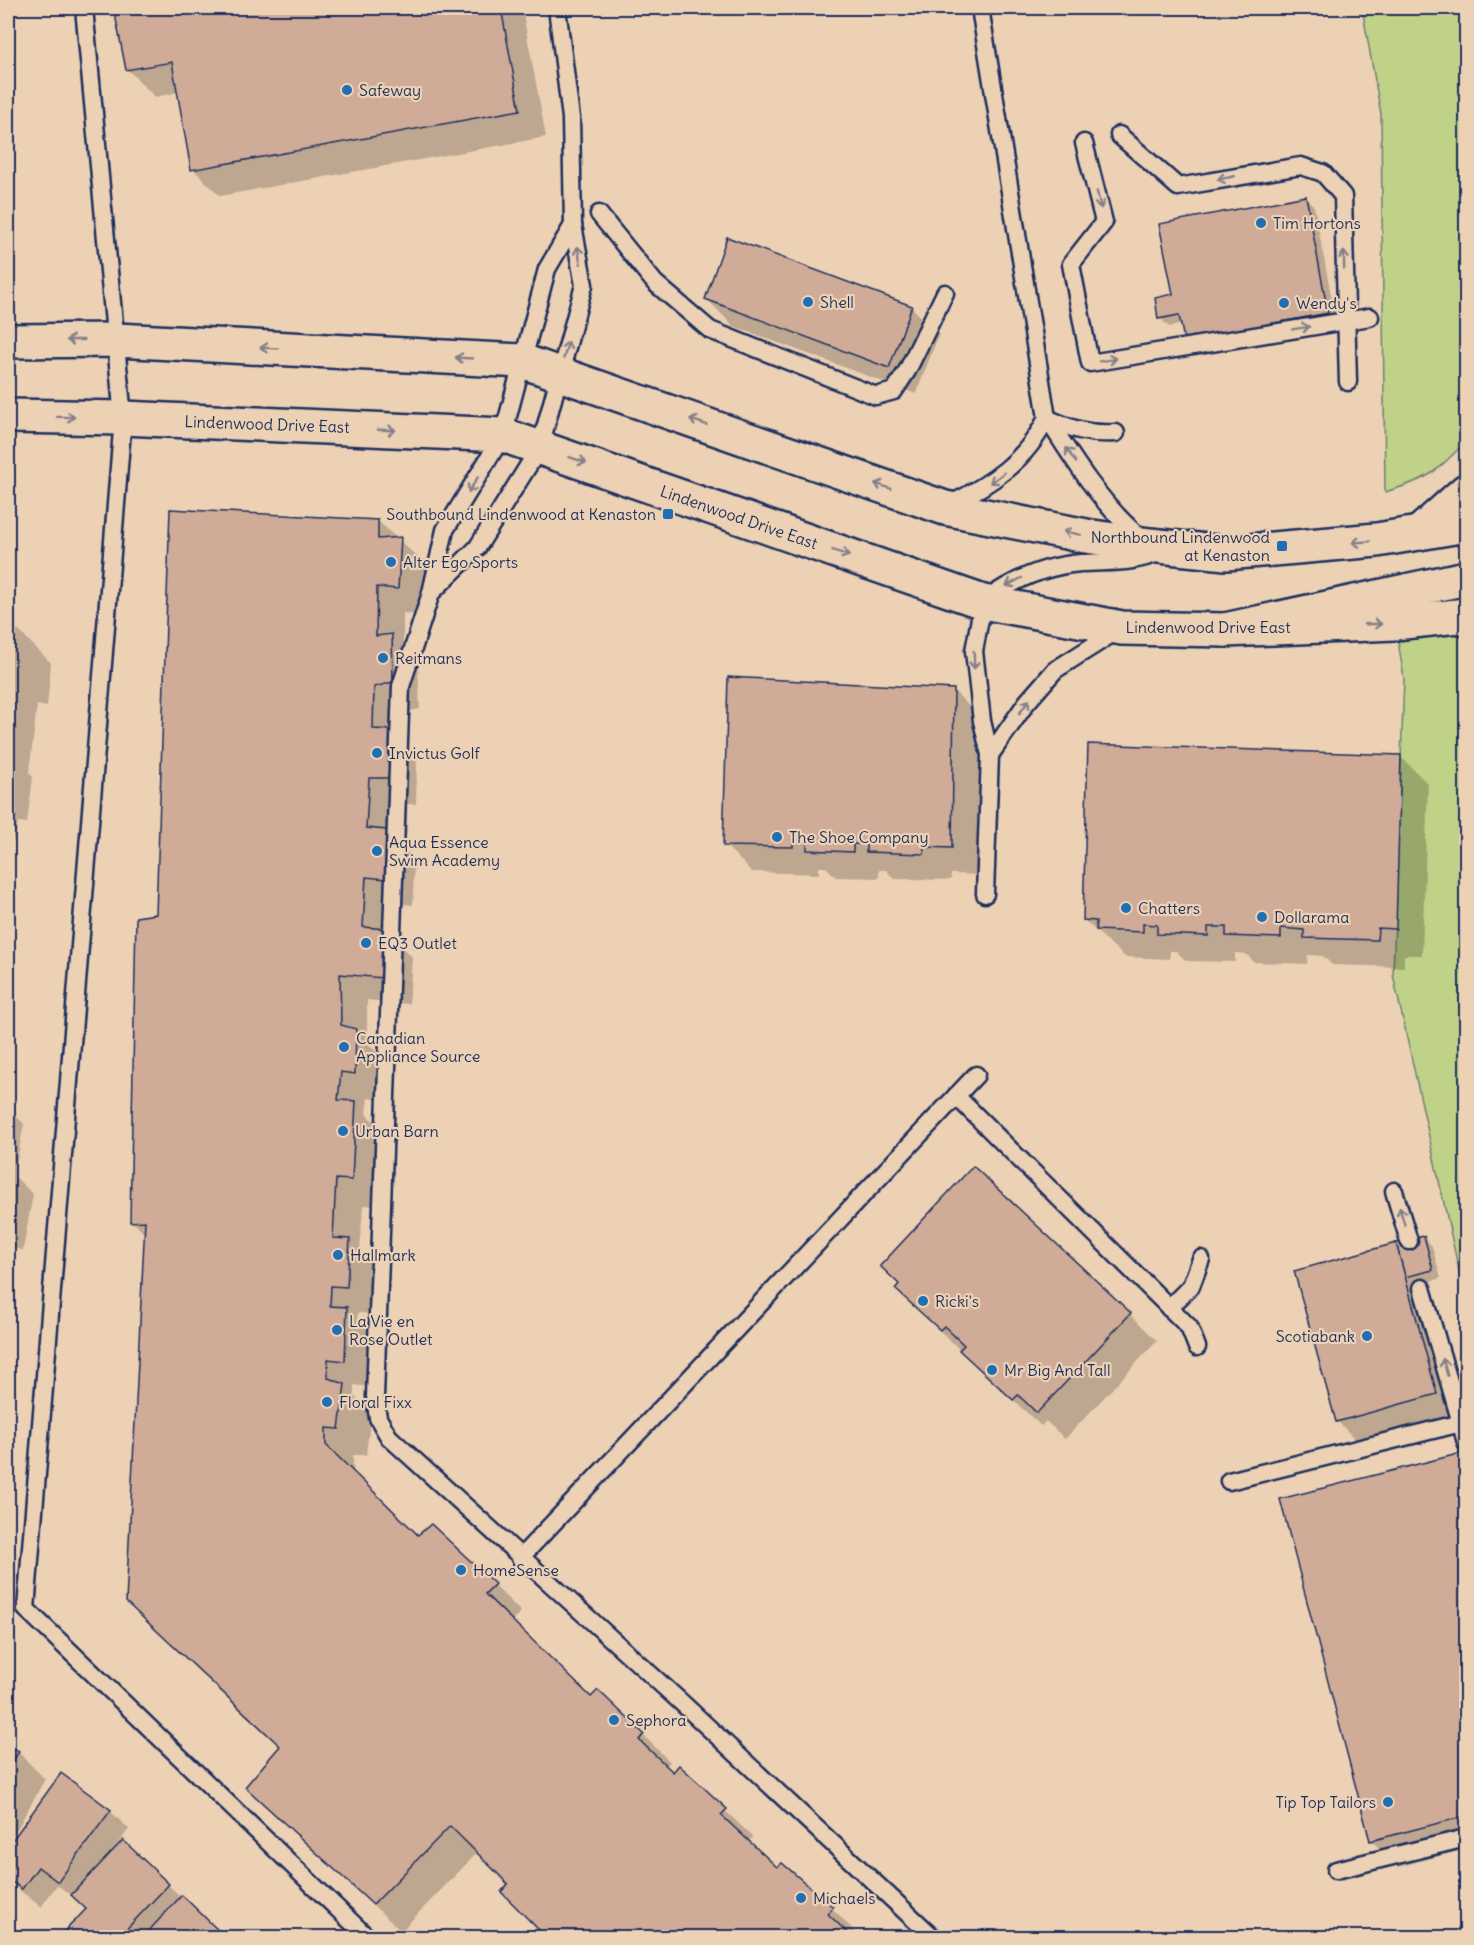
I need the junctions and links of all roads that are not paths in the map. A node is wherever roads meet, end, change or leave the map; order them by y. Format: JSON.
{"nodes":[{"id":1,"x":84,"y":8,"type":"edge"},
{"id":2,"x":556,"y":8,"type":"edge"},
{"id":3,"x":980,"y":8,"type":"edge"},
{"id":4,"x":1119,"y":135,"type":"dead end"},
{"id":5,"x":1084,"y":144,"type":"dead end"},
{"id":6,"x":599,"y":214,"type":"dead end"},
{"id":7,"x":573,"y":225,"type":"junction"},
{"id":8,"x":945,"y":293,"type":"dead end"},
{"id":9,"x":1370,"y":317,"type":"dead end"},
{"id":10,"x":1345,"y":321,"type":"junction"},
{"id":11,"x":116,"y":340,"type":"junction"},
{"id":12,"x":8,"y":341,"type":"edge"},
{"id":13,"x":522,"y":362,"type":"junction"},
{"id":14,"x":560,"y":375,"type":"junction"},
{"id":15,"x":1348,"y":382,"type":"dead end"},
{"id":16,"x":8,"y":416,"type":"edge"},
{"id":17,"x":123,"y":418,"type":"junction"},
{"id":18,"x":1047,"y":418,"type":"junction"},
{"id":19,"x":1116,"y":433,"type":"dead end"},
{"id":20,"x":503,"y":435,"type":"junction"},
{"id":21,"x":540,"y":447,"type":"junction"},
{"id":22,"x":1467,"y":492,"type":"edge"},
{"id":23,"x":945,"y":508,"type":"junction"},
{"id":24,"x":1467,"y":525,"type":"edge"},
{"id":25,"x":1419,"y":533,"type":"junction"},
{"id":26,"x":1161,"y":546,"type":"junction"},
{"id":27,"x":1467,"y":578,"type":"edge"},
{"id":28,"x":431,"y":593,"type":"junction"},
{"id":29,"x":983,"y":602,"type":"junction"},
{"id":30,"x":1465,"y":617,"type":"edge"},
{"id":31,"x":1122,"y":628,"type":"junction"},
{"id":32,"x":1225,"y":630,"type":"junction"},
{"id":33,"x":990,"y":755,"type":"junction"},
{"id":34,"x":985,"y":894,"type":"dead end"},
{"id":35,"x":976,"y":1075,"type":"dead end"},
{"id":36,"x":956,"y":1096,"type":"junction"},
{"id":37,"x":1394,"y":1191,"type":"dead end"},
{"id":38,"x":1409,"y":1241,"type":"dead end"},
{"id":39,"x":1201,"y":1259,"type":"dead end"},
{"id":40,"x":1422,"y":1288,"type":"dead end"},
{"id":41,"x":1169,"y":1308,"type":"junction"},
{"id":42,"x":1197,"y":1347,"type":"dead end"},
{"id":43,"x":1461,"y":1423,"type":"junction"},
{"id":44,"x":1467,"y":1443,"type":"edge"},
{"id":45,"x":1229,"y":1481,"type":"dead end"},
{"id":46,"x":520,"y":1558,"type":"junction"},
{"id":47,"x":1467,"y":1838,"type":"edge"},
{"id":48,"x":1336,"y":1870,"type":"dead end"},
{"id":49,"x":368,"y":1938,"type":"edge"},
{"id":50,"x":934,"y":1938,"type":"edge"}],
"edges":[{"from":1,"to":11,"type":"lane"},
{"from":2,"to":7,"type":"lane"},
{"from":3,"to":18,"type":"lane"},
{"from":10,"to":4,"type":"lane","one_way":true},
{"from":5,"to":10,"type":"lane","one_way":true},
{"from":6,"to":8,"type":"lane"},
{"from":7,"to":13,"type":"lane"},
{"from":14,"to":7,"type":"lane","one_way":true},
{"from":9,"to":10,"type":"lane"},
{"from":10,"to":15,"type":"lane"},
{"from":11,"to":12,"type":"street","one_way":true},
{"from":13,"to":11,"type":"street","one_way":true},
{"from":11,"to":17,"type":"lane"},
{"from":13,"to":14,"type":"street"},
{"from":13,"to":20,"type":"lane"},
{"from":14,"to":21,"type":"lane"},
{"from":23,"to":14,"type":"street","one_way":true},
{"from":16,"to":17,"type":"street","name":"Lindenwood Drive East","one_way":true},
{"from":17,"to":20,"type":"street","name":"Lindenwood Drive East","one_way":true},
{"from":17,"to":49,"type":"lane"},
{"from":18,"to":19,"type":"lane"},
{"from":18,"to":23,"type":"lane","one_way":true},
{"from":26,"to":18,"type":"lane","one_way":true},
{"from":20,"to":21,"type":"street","name":"Lindenwood Drive East"},
{"from":20,"to":28,"type":"lane","one_way":true},
{"from":21,"to":28,"type":"lane"},
{"from":21,"to":29,"type":"street","name":"Lindenwood Drive East","one_way":true},
{"from":22,"to":25,"type":"street"},
{"from":26,"to":23,"type":"street","one_way":true},
{"from":24,"to":25,"type":"street"},
{"from":25,"to":26,"type":"street","one_way":true},
{"from":26,"to":29,"type":"lane","one_way":true},
{"from":27,"to":32,"type":"street"},
{"from":28,"to":46,"type":"lane"},
{"from":29,"to":31,"type":"street","name":"Lindenwood Drive East"},
{"from":29,"to":33,"type":"lane","one_way":true},
{"from":32,"to":30,"type":"street","name":"Lindenwood Drive East","one_way":true},
{"from":31,"to":32,"type":"street","name":"Lindenwood Drive East"},
{"from":33,"to":31,"type":"lane","one_way":true},
{"from":33,"to":34,"type":"lane"},
{"from":35,"to":36,"type":"lane"},
{"from":36,"to":41,"type":"lane"},
{"from":36,"to":46,"type":"lane"},
{"from":38,"to":37,"type":"lane","one_way":true},
{"from":39,"to":41,"type":"lane"},
{"from":43,"to":40,"type":"lane","one_way":true},
{"from":41,"to":42,"type":"lane"},
{"from":43,"to":44,"type":"lane"},
{"from":43,"to":45,"type":"lane"},
{"from":46,"to":50,"type":"lane"},
{"from":47,"to":48,"type":"lane"}]}
